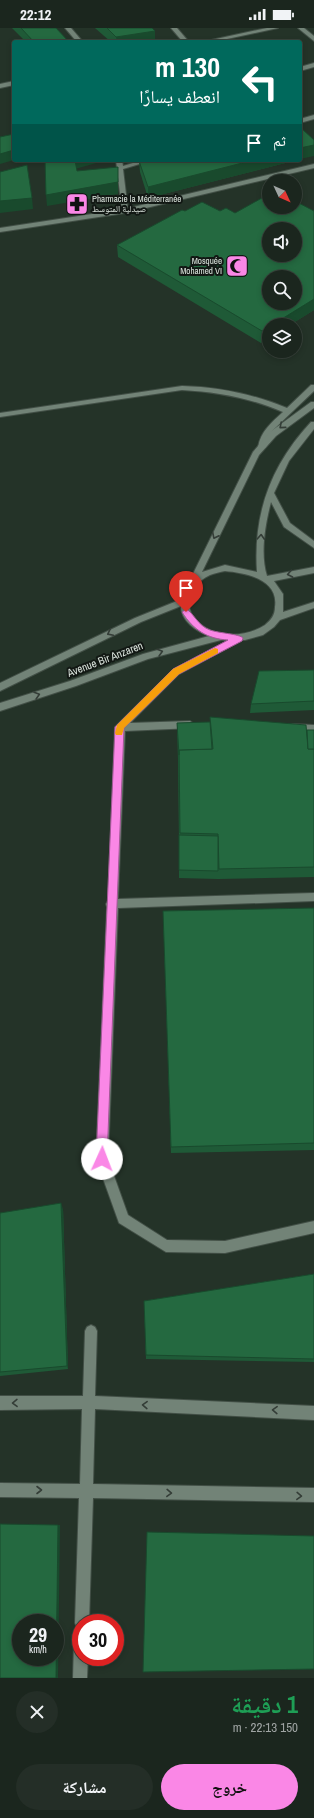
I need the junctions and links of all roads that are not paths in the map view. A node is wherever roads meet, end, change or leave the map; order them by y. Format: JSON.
{"nodes":[{"id":1,"x":68,"y":28,"type":"edge"},
{"id":2,"x":174,"y":28,"type":"edge"},
{"id":3,"x":275,"y":28,"type":"edge"},
{"id":4,"x":301,"y":28,"type":"edge"},
{"id":5,"x":314,"y":39,"type":"edge"},
{"id":6,"x":78,"y":40,"type":"edge"},
{"id":7,"x":184,"y":40,"type":"edge"},
{"id":8,"x":216,"y":40,"type":"edge"},
{"id":9,"x":314,"y":65,"type":"edge"},
{"id":10,"x":302,"y":68,"type":"edge"},
{"id":11,"x":12,"y":83,"type":"edge"},
{"id":12,"x":0,"y":86,"type":"edge"},
{"id":13,"x":314,"y":117,"type":"edge"},
{"id":14,"x":302,"y":120,"type":"edge"},
{"id":15,"x":119,"y":162,"type":"edge"},
{"id":16,"x":142,"y":162,"type":"edge"},
{"id":17,"x":314,"y":166,"type":"edge"},
{"id":18,"x":120,"y":168,"type":"junction"},
{"id":19,"x":126,"y":211,"type":"junction"},
{"id":20,"x":0,"y":230,"type":"edge"},
{"id":21,"x":314,"y":387,"type":"edge"},
{"id":22,"x":314,"y":404,"type":"edge"},
{"id":23,"x":287,"y":411,"type":"junction"},
{"id":24,"x":0,"y":415,"type":"edge"},
{"id":25,"x":314,"y":424,"type":"edge"},
{"id":26,"x":262,"y":447,"type":"junction"},
{"id":27,"x":270,"y":494,"type":"junction"},
{"id":28,"x":314,"y":545,"type":"edge"},
{"id":29,"x":314,"y":570,"type":"edge"},
{"id":30,"x":264,"y":578,"type":"junction"},
{"id":31,"x":192,"y":583,"type":"junction"},
{"id":32,"x":185,"y":601,"type":"junction"},
{"id":33,"x":314,"y":605,"type":"edge"},
{"id":34,"x":278,"y":617,"type":"junction"},
{"id":35,"x":218,"y":637,"type":"junction"},
{"id":36,"x":239,"y":638,"type":"junction"},
{"id":37,"x":0,"y":688,"type":"edge"},
{"id":38,"x":0,"y":706,"type":"edge"},
{"id":39,"x":200,"y":725,"type":"edge"},
{"id":40,"x":120,"y":727,"type":"junction"},
{"id":41,"x":284,"y":727,"type":"edge"},
{"id":42,"x":314,"y":729,"type":"edge"},
{"id":43,"x":314,"y":897,"type":"edge"},
{"id":44,"x":112,"y":904,"type":"junction"},
{"id":45,"x":314,"y":1227,"type":"edge"},
{"id":46,"x":91,"y":1331,"type":"dead end"},
{"id":47,"x":89,"y":1402,"type":"junction"},
{"id":48,"x":0,"y":1403,"type":"edge"},
{"id":49,"x":314,"y":1412,"type":"edge"},
{"id":50,"x":0,"y":1490,"type":"edge"},
{"id":51,"x":86,"y":1490,"type":"junction"},
{"id":52,"x":314,"y":1495,"type":"edge"},
{"id":53,"x":82,"y":1614,"type":"edge"},
{"id":54,"x":80,"y":1666,"type":"edge"},
{"id":55,"x":80,"y":1678,"type":"edge"}],
"edges":[{"from":1,"to":6,"type":"street"},
{"from":2,"to":7,"type":"street"},
{"from":3,"to":8,"type":"street"},
{"from":4,"to":5,"type":"street"},
{"from":9,"to":10,"type":"street"},
{"from":11,"to":12,"type":"street"},
{"from":13,"to":14,"type":"street"},
{"from":15,"to":18,"type":"street"},
{"from":16,"to":18,"type":"street"},
{"from":17,"to":19,"type":"street"},
{"from":18,"to":19,"type":"street"},
{"from":19,"to":20,"type":"street"},
{"from":21,"to":23,"type":"street"},
{"from":22,"to":26,"type":"street","one_way":true},
{"from":23,"to":24,"type":"street"},
{"from":23,"to":26,"type":"street"},
{"from":25,"to":27,"type":"street"},
{"from":26,"to":31,"type":"street","one_way":true},
{"from":27,"to":28,"type":"street"},
{"from":30,"to":27,"type":"street","one_way":true},
{"from":29,"to":30,"type":"street","one_way":true},
{"from":30,"to":31,"type":"street"},
{"from":30,"to":34,"type":"street"},
{"from":31,"to":32,"type":"street"},
{"from":32,"to":35,"type":"street"},
{"from":32,"to":37,"type":"street","name":"Avenue Bir Anzaren","one_way":true},
{"from":33,"to":34,"type":"street"},
{"from":34,"to":36,"type":"street"},
{"from":35,"to":36,"type":"street"},
{"from":38,"to":35,"type":"street","name":"Avenue Bir Anzaren","one_way":true},
{"from":36,"to":40,"type":"street"},
{"from":39,"to":40,"type":"street"},
{"from":40,"to":44,"type":"street"},
{"from":41,"to":42,"type":"street"},
{"from":43,"to":44,"type":"street"},
{"from":44,"to":45,"type":"street"},
{"from":46,"to":47,"type":"street"},
{"from":47,"to":48,"type":"street","one_way":true},
{"from":49,"to":47,"type":"street","one_way":true},
{"from":47,"to":51,"type":"street"},
{"from":50,"to":51,"type":"street","one_way":true},
{"from":51,"to":52,"type":"street","one_way":true},
{"from":51,"to":53,"type":"street"},
{"from":54,"to":55,"type":"street"}]}
